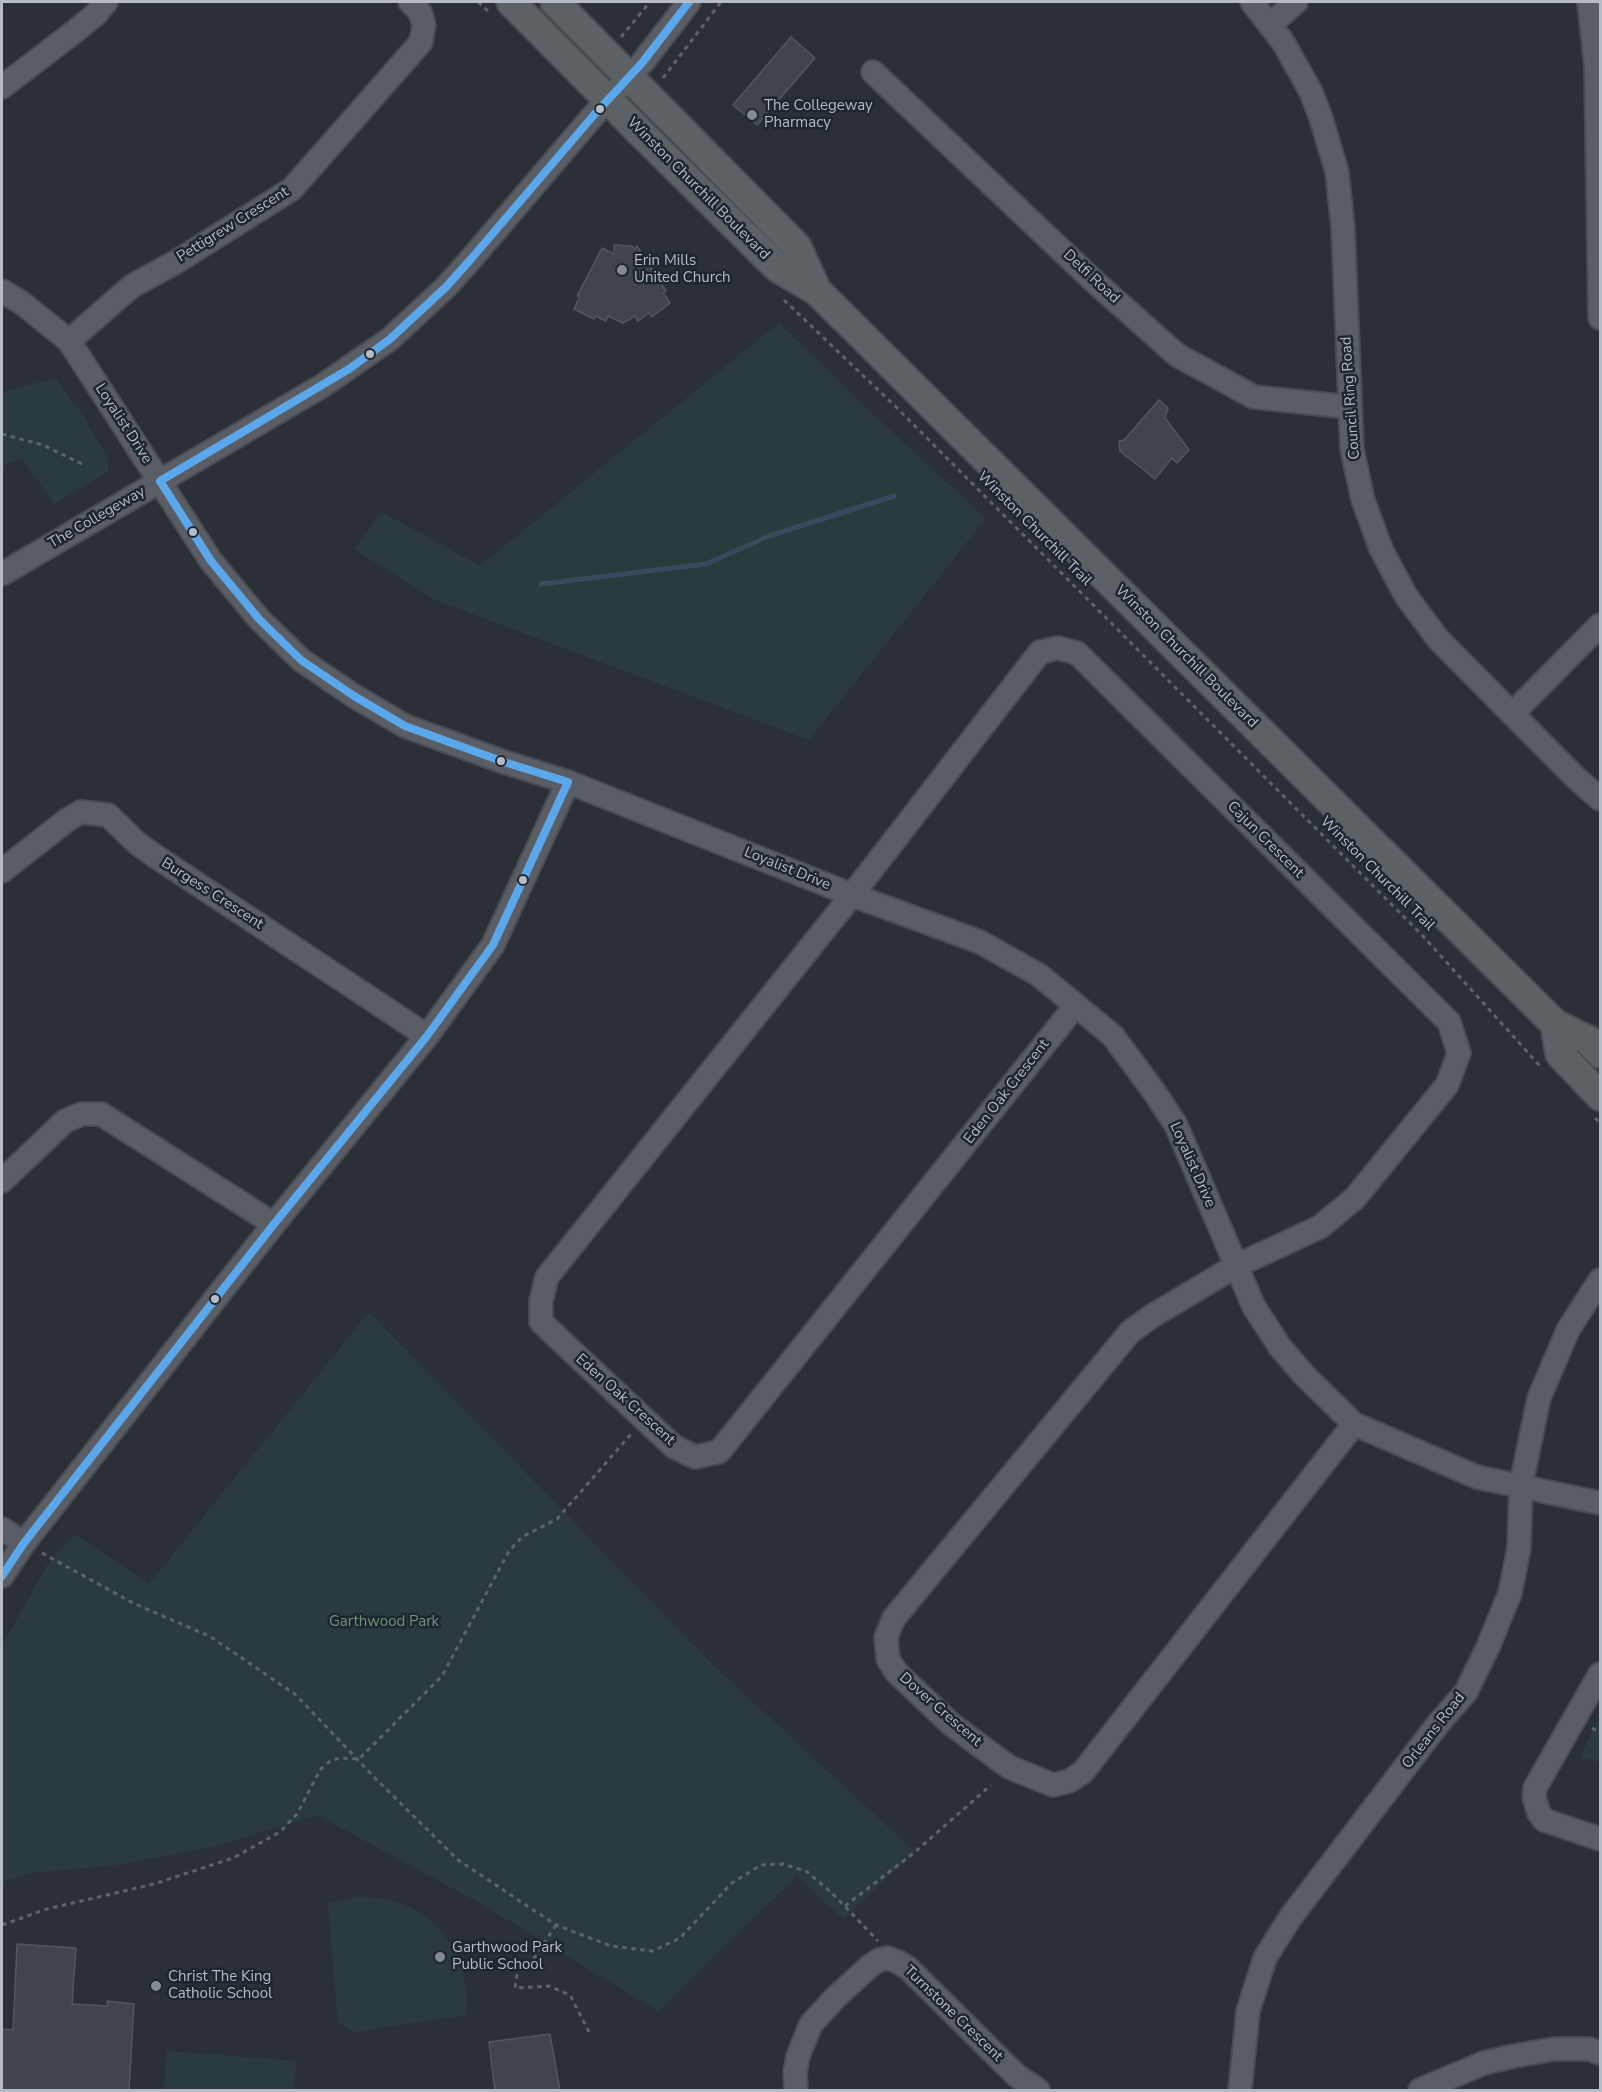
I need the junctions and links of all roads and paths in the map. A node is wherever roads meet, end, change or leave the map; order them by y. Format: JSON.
{"nodes":[{"id":1,"x":106,"y":2,"type":"edge"},
{"id":2,"x":410,"y":2,"type":"edge"},
{"id":3,"x":511,"y":2,"type":"edge"},
{"id":4,"x":557,"y":2,"type":"edge"},
{"id":5,"x":650,"y":2,"type":"edge"},
{"id":6,"x":721,"y":2,"type":"edge"},
{"id":7,"x":1252,"y":2,"type":"edge"},
{"id":8,"x":1296,"y":2,"type":"edge"},
{"id":9,"x":1589,"y":2,"type":"edge"},
{"id":10,"x":678,"y":6,"type":"edge"},
{"id":11,"x":1271,"y":24,"type":"junction"},
{"id":12,"x":620,"y":39,"type":"dead end"},
{"id":13,"x":1598,"y":67,"type":"edge"},
{"id":14,"x":873,"y":72,"type":"dead end"},
{"id":15,"x":630,"y":76,"type":"junction"},
{"id":16,"x":660,"y":81,"type":"dead end"},
{"id":17,"x":2,"y":87,"type":"edge"},
{"id":18,"x":608,"y":100,"type":"junction"},
{"id":19,"x":2,"y":291,"type":"edge"},
{"id":20,"x":817,"y":291,"type":"junction"},
{"id":21,"x":780,"y":296,"type":"dead end"},
{"id":22,"x":1600,"y":318,"type":"edge"},
{"id":23,"x":69,"y":341,"type":"junction"},
{"id":24,"x":1349,"y":407,"type":"junction"},
{"id":25,"x":2,"y":434,"type":"edge"},
{"id":26,"x":82,"y":464,"type":"dead end"},
{"id":27,"x":160,"y":481,"type":"junction"},
{"id":28,"x":2,"y":574,"type":"edge"},
{"id":29,"x":1600,"y":625,"type":"edge"},
{"id":30,"x":1512,"y":714,"type":"junction"},
{"id":31,"x":568,"y":782,"type":"junction"},
{"id":32,"x":1600,"y":799,"type":"edge"},
{"id":33,"x":2,"y":872,"type":"edge"},
{"id":34,"x":852,"y":895,"type":"junction"},
{"id":35,"x":1076,"y":1005,"type":"junction"},
{"id":36,"x":1555,"y":1024,"type":"junction"},
{"id":37,"x":427,"y":1036,"type":"junction"},
{"id":38,"x":1600,"y":1053,"type":"edge"},
{"id":39,"x":1543,"y":1069,"type":"dead end"},
{"id":40,"x":1600,"y":1096,"type":"edge"},
{"id":41,"x":2,"y":1181,"type":"edge"},
{"id":42,"x":273,"y":1224,"type":"junction"},
{"id":43,"x":1236,"y":1266,"type":"junction"},
{"id":44,"x":1600,"y":1280,"type":"edge"},
{"id":45,"x":644,"y":1419,"type":"junction"},
{"id":46,"x":1354,"y":1424,"type":"junction"},
{"id":47,"x":1521,"y":1485,"type":"junction"},
{"id":48,"x":1600,"y":1503,"type":"edge"},
{"id":49,"x":2,"y":1529,"type":"edge"},
{"id":50,"x":24,"y":1543,"type":"junction"},
{"id":51,"x":2,"y":1576,"type":"edge"},
{"id":52,"x":1600,"y":1674,"type":"edge"},
{"id":53,"x":358,"y":1759,"type":"junction"},
{"id":54,"x":991,"y":1785,"type":"dead end"},
{"id":55,"x":1600,"y":1839,"type":"edge"},
{"id":56,"x":845,"y":1906,"type":"junction"},
{"id":57,"x":2,"y":1925,"type":"edge"},
{"id":58,"x":556,"y":1925,"type":"junction"},
{"id":59,"x":888,"y":1958,"type":"junction"},
{"id":60,"x":589,"y":2032,"type":"dead end"},
{"id":61,"x":1600,"y":2053,"type":"edge"},
{"id":62,"x":796,"y":2091,"type":"edge"},
{"id":63,"x":1038,"y":2091,"type":"edge"},
{"id":64,"x":1240,"y":2091,"type":"edge"},
{"id":65,"x":1420,"y":2091,"type":"edge"}],
"edges":[{"from":1,"to":17,"type":"street"},
{"from":2,"to":23,"type":"street","name":"Pettigrew Crescent"},
{"from":3,"to":18,"type":"main road","name":"Winston Churchill Boulevard"},
{"from":4,"to":15,"type":"main road","name":"Winston Churchill Boulevard"},
{"from":5,"to":12,"type":"path"},
{"from":6,"to":16,"type":"path"},
{"from":7,"to":11,"type":"street","name":"Council Ring Road"},
{"from":8,"to":11,"type":"street"},
{"from":9,"to":13,"type":"street"},
{"from":10,"to":15,"type":"street","name":"The Collegeway"},
{"from":11,"to":24,"type":"street","name":"Council Ring Road"},
{"from":13,"to":22,"type":"street"},
{"from":14,"to":24,"type":"street","name":"Delfi Road"},
{"from":15,"to":18,"type":"street","name":"The Collegeway"},
{"from":15,"to":20,"type":"main road","name":"Winston Churchill Boulevard"},
{"from":18,"to":20,"type":"main road","name":"Winston Churchill Boulevard"},
{"from":18,"to":27,"type":"street","name":"The Collegeway"},
{"from":19,"to":23,"type":"street","name":"Loyalist Drive"},
{"from":20,"to":36,"type":"main road","name":"Winston Churchill Boulevard"},
{"from":21,"to":39,"type":"path","name":"Winston Churchill Trail"},
{"from":23,"to":27,"type":"street","name":"Loyalist Drive"},
{"from":24,"to":30,"type":"street","name":"Council Ring Road"},
{"from":25,"to":26,"type":"path"},
{"from":27,"to":28,"type":"street","name":"The Collegeway"},
{"from":27,"to":31,"type":"street","name":"Loyalist Drive"},
{"from":29,"to":30,"type":"street"},
{"from":30,"to":32,"type":"street","name":"Council Ring Road"},
{"from":31,"to":34,"type":"street","name":"Loyalist Drive"},
{"from":31,"to":37,"type":"street"},
{"from":33,"to":37,"type":"street","name":"Burgess Crescent"},
{"from":34,"to":35,"type":"street","name":"Loyalist Drive"},
{"from":34,"to":43,"type":"street","name":"Cajun Crescent"},
{"from":34,"to":45,"type":"street","name":"Eden Oak Crescent"},
{"from":35,"to":43,"type":"street","name":"Loyalist Drive"},
{"from":35,"to":45,"type":"street","name":"Eden Oak Crescent"},
{"from":36,"to":38,"type":"main road","name":"Winston Churchill Boulevard"},
{"from":36,"to":40,"type":"main road"},
{"from":37,"to":42,"type":"street"},
{"from":41,"to":42,"type":"street"},
{"from":42,"to":50,"type":"street"},
{"from":43,"to":46,"type":"street","name":"Loyalist Drive"},
{"from":43,"to":46,"type":"street","name":"Dover Crescent"},
{"from":44,"to":47,"type":"street","name":"Orleans Road"},
{"from":45,"to":53,"type":"path"},
{"from":46,"to":47,"type":"street","name":"Loyalist Drive"},
{"from":47,"to":48,"type":"street","name":"Loyalist Drive"},
{"from":47,"to":64,"type":"street","name":"Orleans Road"},
{"from":49,"to":50,"type":"street"},
{"from":50,"to":51,"type":"street"},
{"from":50,"to":53,"type":"path"},
{"from":52,"to":55,"type":"street"},
{"from":53,"to":57,"type":"path"},
{"from":53,"to":58,"type":"path"},
{"from":54,"to":56,"type":"path"},
{"from":56,"to":58,"type":"path"},
{"from":56,"to":59,"type":"path"},
{"from":58,"to":60,"type":"path"},
{"from":59,"to":62,"type":"street","name":"Turnstone Crescent"},
{"from":59,"to":63,"type":"street","name":"Turnstone Crescent"},
{"from":61,"to":65,"type":"street"}]}
